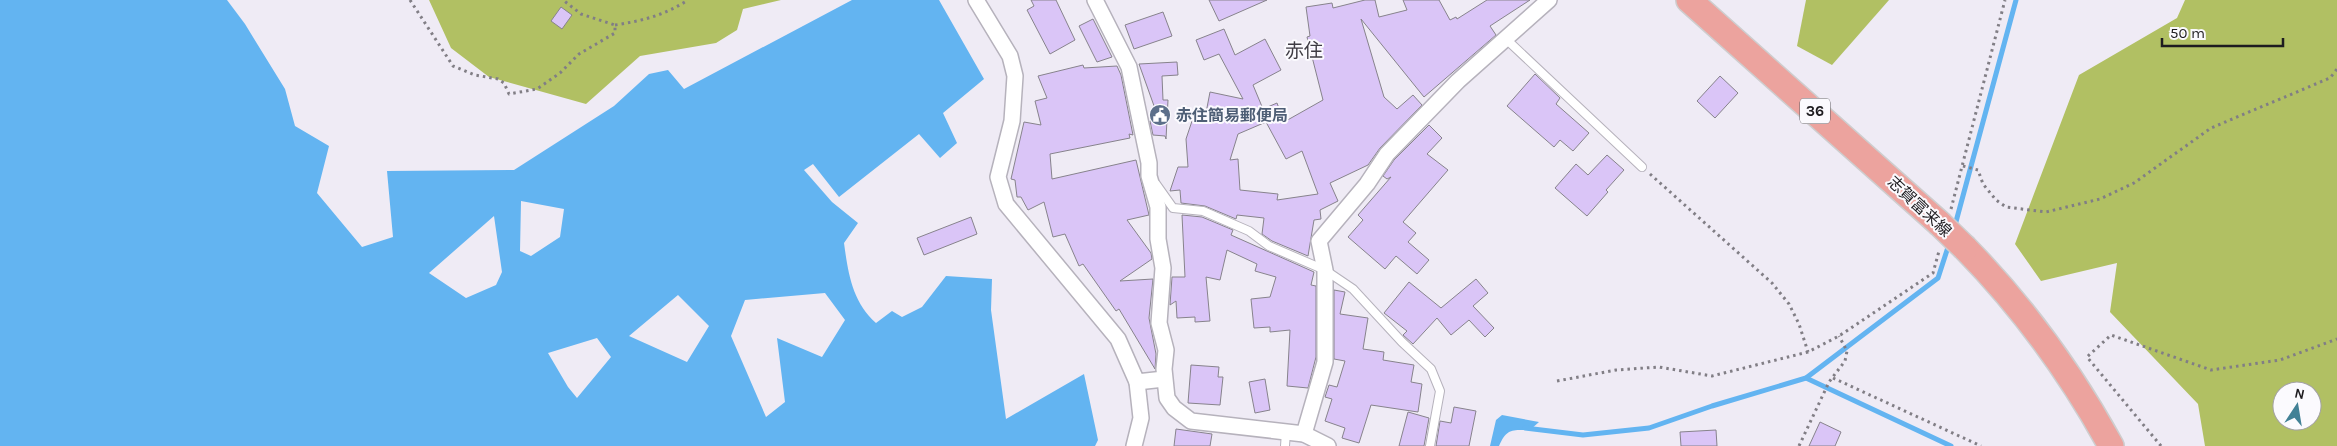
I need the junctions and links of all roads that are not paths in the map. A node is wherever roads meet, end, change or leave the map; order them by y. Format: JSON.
{"nodes":[{"id":1,"x":976,"y":0,"type":"edge"},
{"id":2,"x":1095,"y":0,"type":"edge"},
{"id":3,"x":1550,"y":0,"type":"edge"},
{"id":4,"x":1689,"y":0,"type":"edge"},
{"id":5,"x":1506,"y":39,"type":"junction"},
{"id":6,"x":1642,"y":167,"type":"road end"},
{"id":7,"x":1149,"y":176,"type":"junction"},
{"id":8,"x":1326,"y":270,"type":"junction"},
{"id":9,"x":1164,"y":379,"type":"junction"},
{"id":10,"x":1137,"y":382,"type":"junction"},
{"id":11,"x":1304,"y":434,"type":"junction"},
{"id":12,"x":1285,"y":439,"type":"edge"},
{"id":13,"x":1134,"y":446,"type":"edge"},
{"id":14,"x":1328,"y":446,"type":"edge"},
{"id":15,"x":1430,"y":446,"type":"edge"},
{"id":16,"x":2111,"y":446,"type":"edge"}],
"edges":[{"from":1,"to":10,"type":"street"},
{"from":2,"to":7,"type":"street"},
{"from":3,"to":5,"type":"street"},
{"from":4,"to":16,"type":"main road","name":"志賀富来線","number":"36"},
{"from":5,"to":6,"type":"lane"},
{"from":5,"to":8,"type":"street"},
{"from":7,"to":8,"type":"lane"},
{"from":7,"to":9,"type":"street"},
{"from":8,"to":11,"type":"street"},
{"from":8,"to":15,"type":"lane"},
{"from":9,"to":10,"type":"street"},
{"from":9,"to":12,"type":"street"},
{"from":10,"to":13,"type":"street"},
{"from":11,"to":12,"type":"street"},
{"from":11,"to":14,"type":"street"}]}
